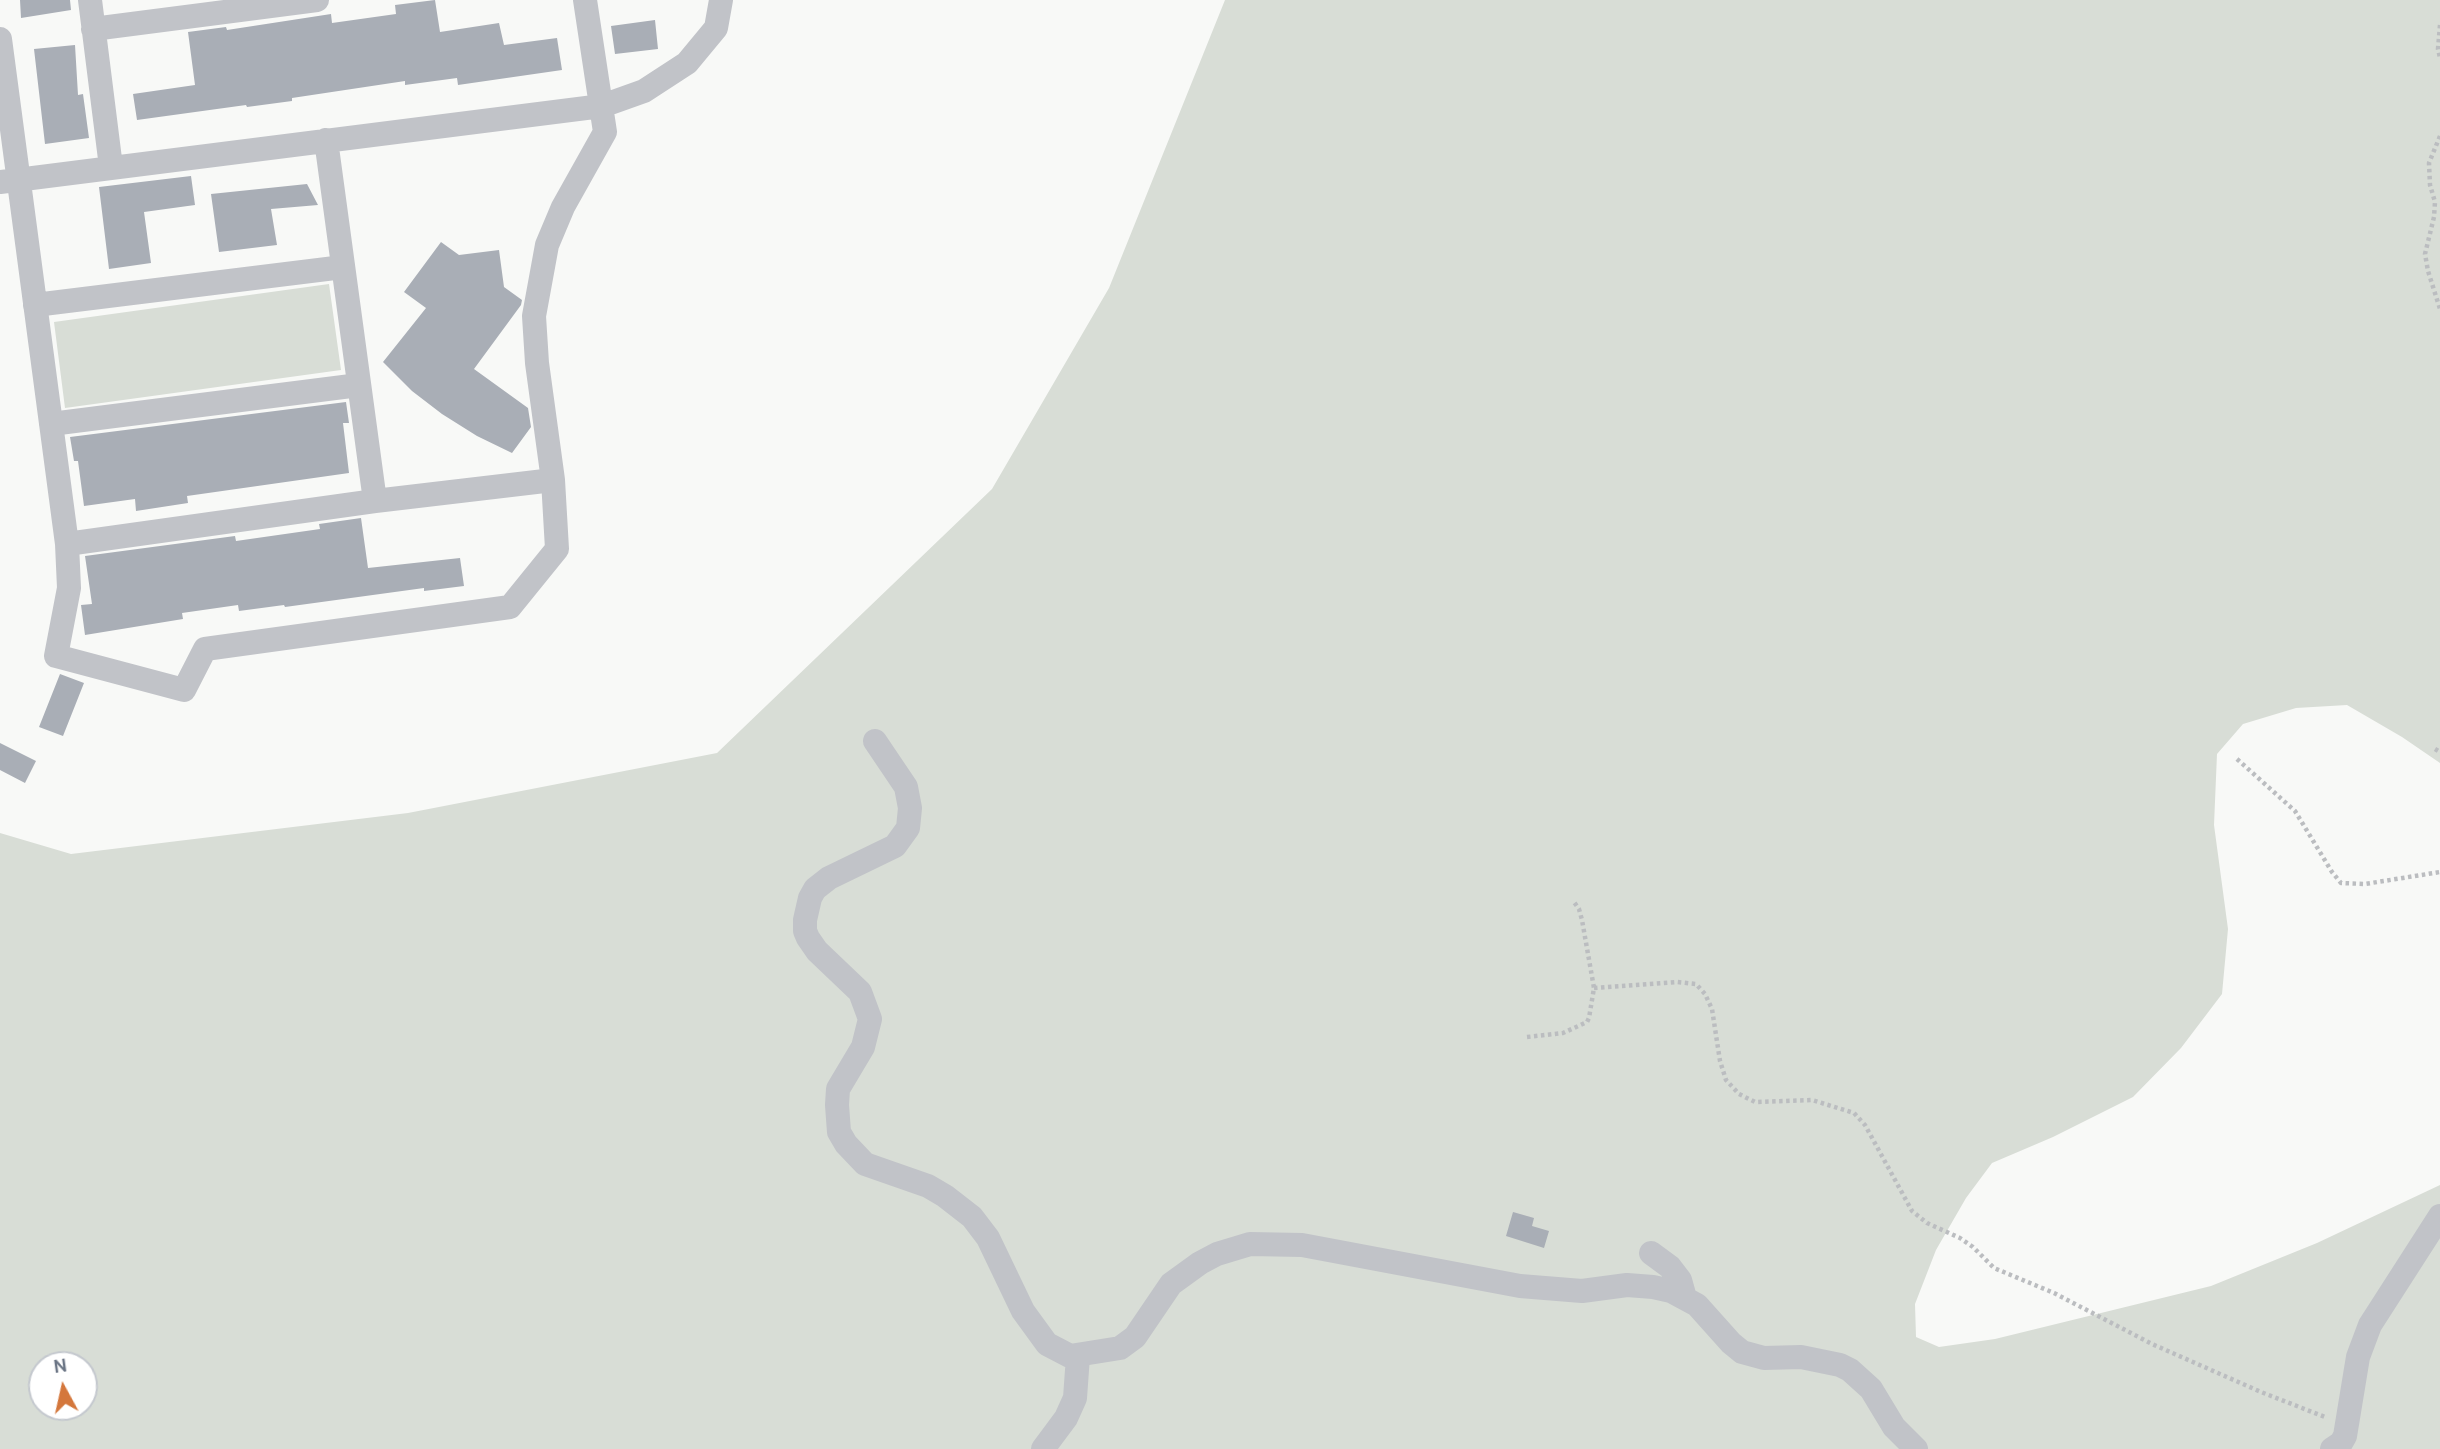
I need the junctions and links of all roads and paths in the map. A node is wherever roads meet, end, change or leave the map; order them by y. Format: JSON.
{"nodes":[{"id":1,"x":90,"y":0,"type":"edge"},
{"id":2,"x":317,"y":0,"type":"edge"},
{"id":3,"x":585,"y":0,"type":"edge"},
{"id":4,"x":721,"y":0,"type":"edge"},
{"id":5,"x":2440,"y":25,"type":"edge"},
{"id":6,"x":93,"y":29,"type":"junction"},
{"id":7,"x":0,"y":39,"type":"edge"},
{"id":8,"x":2440,"y":58,"type":"edge"},
{"id":9,"x":602,"y":106,"type":"junction"},
{"id":10,"x":2440,"y":136,"type":"edge"},
{"id":11,"x":326,"y":140,"type":"junction"},
{"id":12,"x":111,"y":167,"type":"junction"},
{"id":13,"x":9,"y":180,"type":"edge"},
{"id":14,"x":343,"y":267,"type":"junction"},
{"id":15,"x":34,"y":305,"type":"junction"},
{"id":16,"x":2440,"y":309,"type":"edge"},
{"id":17,"x":359,"y":385,"type":"junction"},
{"id":18,"x":51,"y":424,"type":"junction"},
{"id":19,"x":553,"y":480,"type":"junction"},
{"id":20,"x":375,"y":501,"type":"junction"},
{"id":21,"x":66,"y":544,"type":"junction"},
{"id":22,"x":875,"y":741,"type":"dead end"},
{"id":23,"x":2238,"y":759,"type":"dead end"},
{"id":24,"x":2440,"y":873,"type":"edge"},
{"id":25,"x":1574,"y":902,"type":"dead end"},
{"id":26,"x":1594,"y":988,"type":"junction"},
{"id":27,"x":1527,"y":1037,"type":"dead end"},
{"id":28,"x":2440,"y":1216,"type":"edge"},
{"id":29,"x":1651,"y":1253,"type":"dead end"},
{"id":30,"x":1685,"y":1298,"type":"junction"},
{"id":31,"x":1078,"y":1356,"type":"junction"},
{"id":32,"x":2347,"y":1422,"type":"junction"},
{"id":33,"x":1043,"y":1449,"type":"edge"},
{"id":34,"x":1916,"y":1449,"type":"edge"},
{"id":35,"x":2332,"y":1449,"type":"edge"}],
"edges":[{"from":1,"to":6,"type":"street"},
{"from":2,"to":6,"type":"street"},
{"from":3,"to":9,"type":"street"},
{"from":4,"to":9,"type":"street"},
{"from":5,"to":8,"type":"path"},
{"from":6,"to":12,"type":"street"},
{"from":7,"to":13,"type":"street"},
{"from":9,"to":11,"type":"street"},
{"from":9,"to":19,"type":"street"},
{"from":10,"to":16,"type":"path"},
{"from":11,"to":12,"type":"street"},
{"from":11,"to":14,"type":"street"},
{"from":12,"to":13,"type":"street"},
{"from":13,"to":15,"type":"street"},
{"from":14,"to":15,"type":"street"},
{"from":14,"to":17,"type":"street"},
{"from":15,"to":18,"type":"street"},
{"from":17,"to":18,"type":"street"},
{"from":17,"to":20,"type":"street"},
{"from":18,"to":21,"type":"street"},
{"from":19,"to":20,"type":"street"},
{"from":19,"to":21,"type":"street"},
{"from":20,"to":21,"type":"street"},
{"from":22,"to":31,"type":"street"},
{"from":23,"to":24,"type":"path"},
{"from":25,"to":26,"type":"path"},
{"from":26,"to":27,"type":"path"},
{"from":26,"to":32,"type":"path"},
{"from":28,"to":32,"type":"street"},
{"from":29,"to":30,"type":"street"},
{"from":30,"to":31,"type":"street"},
{"from":30,"to":34,"type":"street"},
{"from":31,"to":33,"type":"street"},
{"from":32,"to":35,"type":"street"}]}
